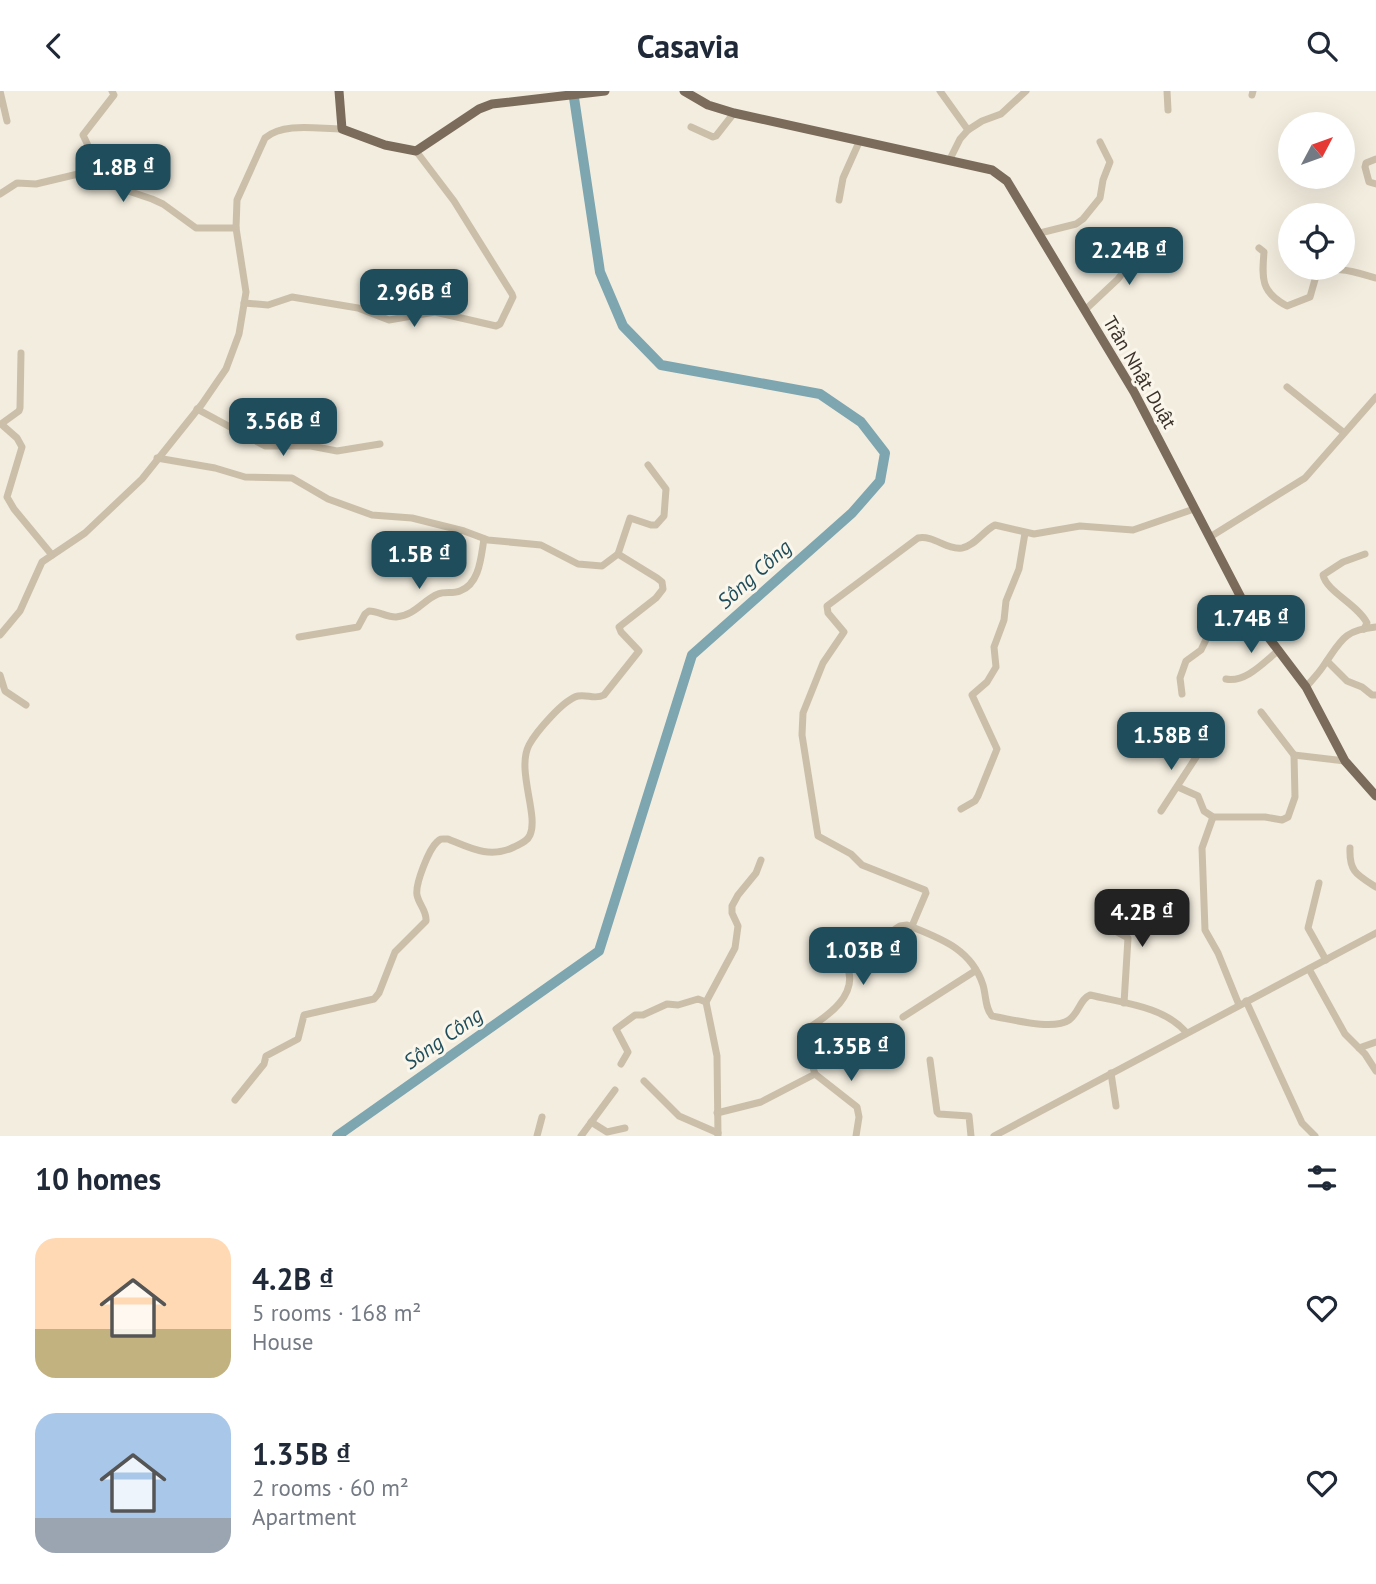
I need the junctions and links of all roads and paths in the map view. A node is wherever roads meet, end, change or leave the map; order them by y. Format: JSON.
{"nodes":[{"id":1,"x":0,"y":91,"type":"edge"},
{"id":2,"x":112,"y":91,"type":"edge"},
{"id":3,"x":339,"y":91,"type":"edge"},
{"id":4,"x":605,"y":91,"type":"edge"},
{"id":5,"x":684,"y":91,"type":"edge"},
{"id":6,"x":701,"y":91,"type":"edge"},
{"id":7,"x":940,"y":91,"type":"edge"},
{"id":8,"x":1026,"y":91,"type":"edge"},
{"id":9,"x":1167,"y":91,"type":"edge"},
{"id":10,"x":705,"y":104,"type":"junction"},
{"id":11,"x":1168,"y":110,"type":"dead end"},
{"id":12,"x":734,"y":113,"type":"junction"},
{"id":13,"x":7,"y":121,"type":"dead end"},
{"id":14,"x":691,"y":127,"type":"dead end"},
{"id":15,"x":342,"y":129,"type":"junction"},
{"id":16,"x":968,"y":130,"type":"junction"},
{"id":17,"x":860,"y":140,"type":"junction"},
{"id":18,"x":1100,"y":142,"type":"dead end"},
{"id":19,"x":416,"y":151,"type":"junction"},
{"id":20,"x":950,"y":159,"type":"junction"},
{"id":21,"x":1376,"y":159,"type":"edge"},
{"id":22,"x":1376,"y":184,"type":"edge"},
{"id":23,"x":107,"y":185,"type":"junction"},
{"id":24,"x":0,"y":194,"type":"edge"},
{"id":25,"x":839,"y":200,"type":"dead end"},
{"id":26,"x":236,"y":228,"type":"junction"},
{"id":27,"x":1040,"y":233,"type":"junction"},
{"id":28,"x":1161,"y":247,"type":"dead end"},
{"id":29,"x":1259,"y":248,"type":"dead end"},
{"id":30,"x":1355,"y":274,"type":"edge"},
{"id":31,"x":1376,"y":278,"type":"edge"},
{"id":32,"x":1315,"y":280,"type":"edge"},
{"id":33,"x":244,"y":303,"type":"junction"},
{"id":34,"x":1084,"y":310,"type":"junction"},
{"id":35,"x":21,"y":353,"type":"dead end"},
{"id":36,"x":1287,"y":387,"type":"dead end"},
{"id":37,"x":1376,"y":397,"type":"edge"},
{"id":38,"x":197,"y":409,"type":"junction"},
{"id":39,"x":1343,"y":432,"type":"junction"},
{"id":40,"x":380,"y":444,"type":"dead end"},
{"id":41,"x":157,"y":459,"type":"junction"},
{"id":42,"x":648,"y":465,"type":"dead end"},
{"id":43,"x":1194,"y":509,"type":"junction"},
{"id":44,"x":1026,"y":533,"type":"junction"},
{"id":45,"x":1210,"y":537,"type":"junction"},
{"id":46,"x":484,"y":539,"type":"junction"},
{"id":47,"x":618,"y":554,"type":"junction"},
{"id":48,"x":1365,"y":554,"type":"dead end"},
{"id":49,"x":52,"y":555,"type":"junction"},
{"id":50,"x":1247,"y":609,"type":"junction"},
{"id":51,"x":1376,"y":627,"type":"edge"},
{"id":52,"x":1364,"y":628,"type":"junction"},
{"id":53,"x":0,"y":635,"type":"edge"},
{"id":54,"x":299,"y":637,"type":"dead end"},
{"id":55,"x":1279,"y":650,"type":"junction"},
{"id":56,"x":1326,"y":661,"type":"junction"},
{"id":57,"x":0,"y":675,"type":"edge"},
{"id":58,"x":1226,"y":679,"type":"dead end"},
{"id":59,"x":1306,"y":687,"type":"junction"},
{"id":60,"x":1182,"y":694,"type":"dead end"},
{"id":61,"x":1376,"y":695,"type":"edge"},
{"id":62,"x":26,"y":705,"type":"dead end"},
{"id":63,"x":1261,"y":712,"type":"dead end"},
{"id":64,"x":1204,"y":745,"type":"dead end"},
{"id":65,"x":1294,"y":755,"type":"junction"},
{"id":66,"x":1345,"y":761,"type":"junction"},
{"id":67,"x":1178,"y":787,"type":"junction"},
{"id":68,"x":1374,"y":791,"type":"edge"},
{"id":69,"x":961,"y":809,"type":"dead end"},
{"id":70,"x":1161,"y":811,"type":"dead end"},
{"id":71,"x":1213,"y":817,"type":"junction"},
{"id":72,"x":1350,"y":848,"type":"dead end"},
{"id":73,"x":761,"y":860,"type":"dead end"},
{"id":74,"x":1319,"y":883,"type":"dead end"},
{"id":75,"x":1376,"y":887,"type":"edge"},
{"id":76,"x":1100,"y":913,"type":"dead end"},
{"id":77,"x":912,"y":926,"type":"junction"},
{"id":78,"x":1376,"y":933,"type":"edge"},
{"id":79,"x":824,"y":947,"type":"dead end"},
{"id":80,"x":1326,"y":960,"type":"junction"},
{"id":81,"x":872,"y":966,"type":"dead end"},
{"id":82,"x":1309,"y":969,"type":"junction"},
{"id":83,"x":975,"y":971,"type":"junction"},
{"id":84,"x":706,"y":1002,"type":"junction"},
{"id":85,"x":1124,"y":1003,"type":"junction"},
{"id":86,"x":1243,"y":1003,"type":"junction"},
{"id":87,"x":904,"y":1017,"type":"dead end"},
{"id":88,"x":1186,"y":1032,"type":"junction"},
{"id":89,"x":1376,"y":1042,"type":"edge"},
{"id":90,"x":1359,"y":1048,"type":"junction"},
{"id":91,"x":930,"y":1060,"type":"dead end"},
{"id":92,"x":621,"y":1064,"type":"dead end"},
{"id":93,"x":1376,"y":1071,"type":"edge"},
{"id":94,"x":1111,"y":1073,"type":"junction"},
{"id":95,"x":815,"y":1074,"type":"junction"},
{"id":96,"x":644,"y":1080,"type":"dead end"},
{"id":97,"x":615,"y":1090,"type":"dead end"},
{"id":98,"x":235,"y":1100,"type":"dead end"},
{"id":99,"x":1116,"y":1106,"type":"dead end"},
{"id":100,"x":717,"y":1113,"type":"junction"},
{"id":101,"x":542,"y":1117,"type":"dead end"},
{"id":102,"x":591,"y":1122,"type":"junction"},
{"id":103,"x":625,"y":1128,"type":"dead end"},
{"id":104,"x":718,"y":1135,"type":"edge"},
{"id":105,"x":537,"y":1136,"type":"edge"},
{"id":106,"x":581,"y":1136,"type":"edge"},
{"id":107,"x":856,"y":1136,"type":"edge"},
{"id":108,"x":971,"y":1136,"type":"edge"},
{"id":109,"x":994,"y":1136,"type":"edge"},
{"id":110,"x":1315,"y":1136,"type":"edge"}],
"edges":[{"from":1,"to":13,"type":"street"},
{"from":2,"to":23,"type":"street"},
{"from":3,"to":15,"type":"main road"},
{"from":4,"to":19,"type":"main road"},
{"from":5,"to":10,"type":"main road","name":"Trần Nhật Duật"},
{"from":6,"to":10,"type":"street"},
{"from":7,"to":16,"type":"street"},
{"from":8,"to":16,"type":"street"},
{"from":9,"to":11,"type":"street"},
{"from":10,"to":12,"type":"main road","name":"Trần Nhật Duật"},
{"from":12,"to":14,"type":"street"},
{"from":12,"to":17,"type":"main road","name":"Trần Nhật Duật"},
{"from":15,"to":19,"type":"main road"},
{"from":15,"to":26,"type":"street"},
{"from":16,"to":20,"type":"street"},
{"from":17,"to":20,"type":"main road","name":"Trần Nhật Duật"},
{"from":17,"to":25,"type":"street"},
{"from":18,"to":27,"type":"street"},
{"from":19,"to":33,"type":"street"},
{"from":20,"to":27,"type":"main road","name":"Trần Nhật Duật"},
{"from":21,"to":22,"type":"street"},
{"from":23,"to":24,"type":"street"},
{"from":23,"to":26,"type":"street"},
{"from":26,"to":33,"type":"street"},
{"from":27,"to":34,"type":"main road","name":"Trần Nhật Duật"},
{"from":28,"to":34,"type":"street"},
{"from":29,"to":32,"type":"street"},
{"from":30,"to":31,"type":"street"},
{"from":33,"to":38,"type":"street"},
{"from":34,"to":43,"type":"main road","name":"Trần Nhật Duật"},
{"from":35,"to":49,"type":"street"},
{"from":36,"to":39,"type":"street"},
{"from":37,"to":39,"type":"street"},
{"from":38,"to":40,"type":"street"},
{"from":38,"to":41,"type":"street"},
{"from":39,"to":45,"type":"street"},
{"from":41,"to":46,"type":"street"},
{"from":41,"to":49,"type":"street"},
{"from":42,"to":47,"type":"street"},
{"from":43,"to":44,"type":"street"},
{"from":43,"to":45,"type":"main road","name":"Trần Nhật Duật"},
{"from":44,"to":69,"type":"street"},
{"from":44,"to":77,"type":"street"},
{"from":45,"to":50,"type":"main road","name":"Trần Nhật Duật"},
{"from":46,"to":47,"type":"street"},
{"from":46,"to":54,"type":"street"},
{"from":47,"to":98,"type":"street"},
{"from":48,"to":52,"type":"street"},
{"from":49,"to":53,"type":"street"},
{"from":50,"to":55,"type":"main road","name":"Trần Nhật Duật"},
{"from":50,"to":60,"type":"street"},
{"from":51,"to":52,"type":"street"},
{"from":52,"to":56,"type":"street"},
{"from":55,"to":58,"type":"street"},
{"from":55,"to":59,"type":"main road","name":"Trần Nhật Duật"},
{"from":56,"to":59,"type":"street"},
{"from":56,"to":61,"type":"street"},
{"from":57,"to":62,"type":"street"},
{"from":59,"to":66,"type":"main road","name":"Trần Nhật Duật"},
{"from":63,"to":65,"type":"street"},
{"from":64,"to":67,"type":"street"},
{"from":65,"to":66,"type":"street"},
{"from":65,"to":71,"type":"street"},
{"from":66,"to":68,"type":"main road","name":"Trần Nhật Duật"},
{"from":67,"to":70,"type":"street"},
{"from":67,"to":71,"type":"street"},
{"from":71,"to":86,"type":"street"},
{"from":72,"to":75,"type":"street"},
{"from":73,"to":84,"type":"street"},
{"from":74,"to":80,"type":"street"},
{"from":76,"to":85,"type":"street"},
{"from":77,"to":81,"type":"street"},
{"from":77,"to":83,"type":"street"},
{"from":78,"to":80,"type":"street"},
{"from":79,"to":95,"type":"street"},
{"from":80,"to":82,"type":"street"},
{"from":82,"to":86,"type":"street"},
{"from":82,"to":90,"type":"street"},
{"from":83,"to":85,"type":"street"},
{"from":83,"to":87,"type":"street"},
{"from":84,"to":92,"type":"street"},
{"from":84,"to":100,"type":"street"},
{"from":85,"to":88,"type":"street"},
{"from":86,"to":88,"type":"street"},
{"from":86,"to":110,"type":"street"},
{"from":88,"to":94,"type":"street"},
{"from":89,"to":90,"type":"street"},
{"from":90,"to":93,"type":"street"},
{"from":91,"to":108,"type":"street"},
{"from":94,"to":99,"type":"street"},
{"from":94,"to":109,"type":"street"},
{"from":95,"to":100,"type":"street"},
{"from":95,"to":107,"type":"street"},
{"from":96,"to":104,"type":"street"},
{"from":97,"to":102,"type":"street"},
{"from":100,"to":104,"type":"street"},
{"from":101,"to":105,"type":"street"},
{"from":102,"to":103,"type":"street"},
{"from":102,"to":106,"type":"street"}]}
